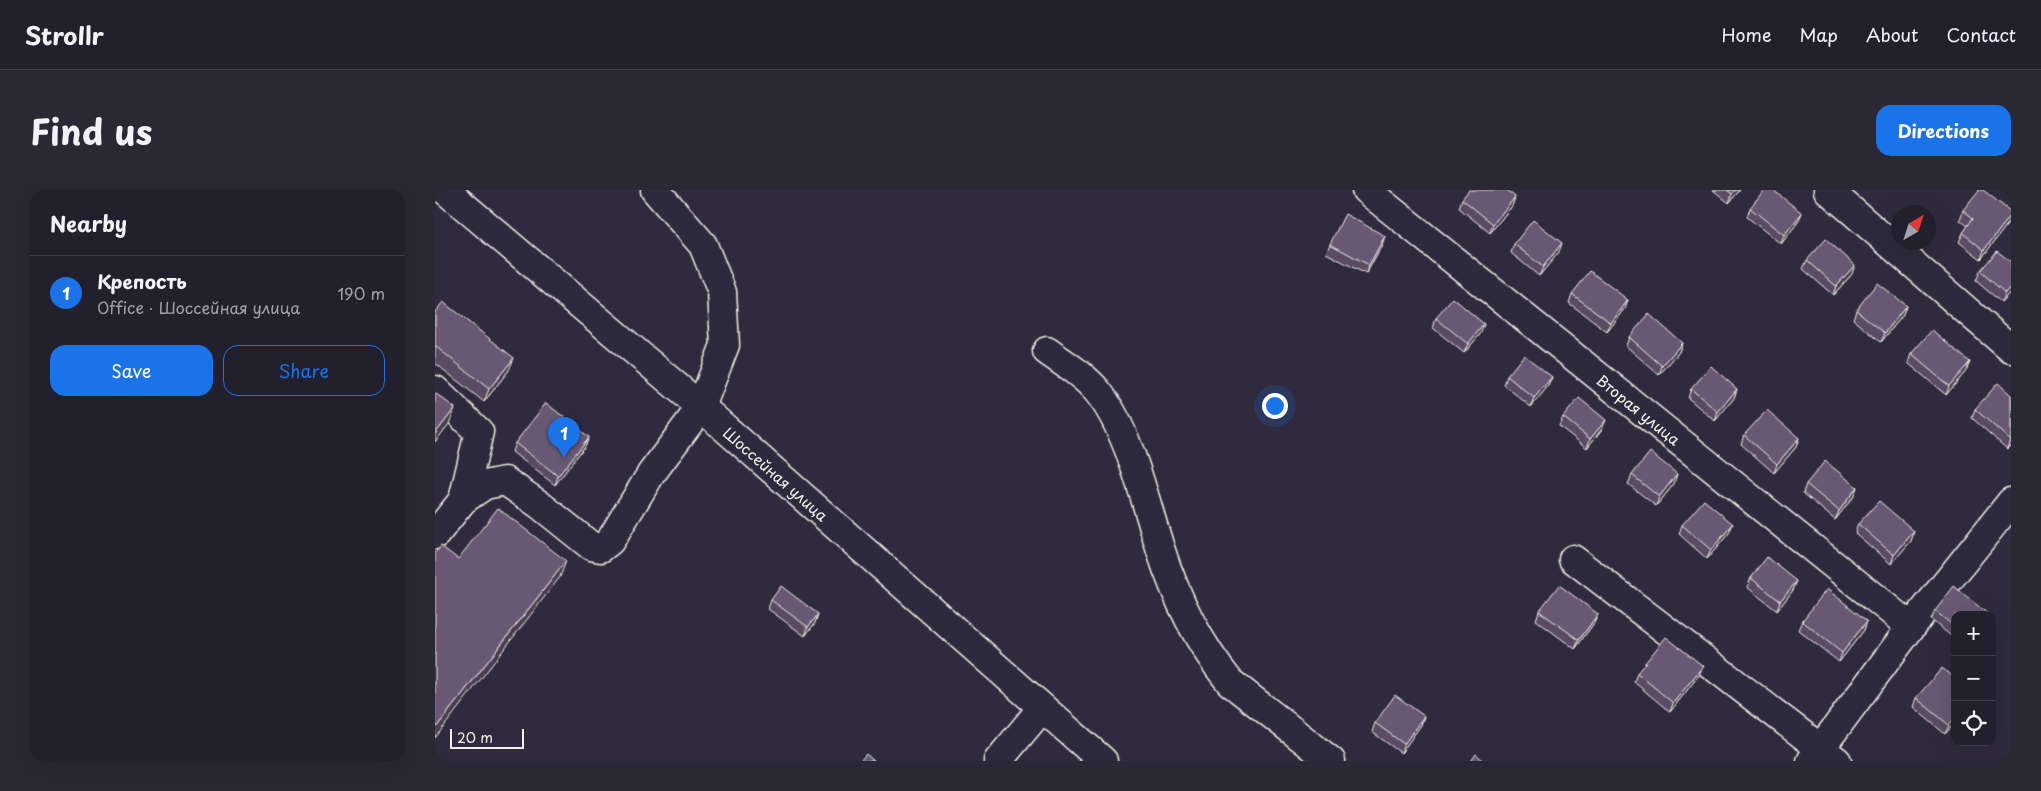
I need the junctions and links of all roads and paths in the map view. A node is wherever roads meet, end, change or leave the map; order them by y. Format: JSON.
{"nodes":[{"id":1,"x":445,"y":190,"type":"edge"},
{"id":2,"x":655,"y":190,"type":"edge"},
{"id":3,"x":1366,"y":190,"type":"edge"},
{"id":4,"x":1828,"y":190,"type":"edge"},
{"id":5,"x":2011,"y":349,"type":"edge"},
{"id":6,"x":1047,"y":352,"type":"dead end"},
{"id":7,"x":435,"y":390,"type":"edge"},
{"id":8,"x":701,"y":407,"type":"junction"},
{"id":9,"x":463,"y":500,"type":"junction"},
{"id":10,"x":2011,"y":502,"type":"edge"},
{"id":11,"x":435,"y":535,"type":"edge"},
{"id":12,"x":1573,"y":559,"type":"dead end"},
{"id":13,"x":1911,"y":627,"type":"junction"},
{"id":14,"x":1042,"y":708,"type":"junction"},
{"id":15,"x":1823,"y":757,"type":"edge"},
{"id":16,"x":997,"y":761,"type":"edge"},
{"id":17,"x":1103,"y":761,"type":"edge"},
{"id":18,"x":1331,"y":761,"type":"edge"}],
"edges":[{"from":1,"to":8,"type":"street","name":"Шоссейная улица"},
{"from":2,"to":8,"type":"street"},
{"from":3,"to":13,"type":"street","name":"Вторая улица"},
{"from":4,"to":5,"type":"street"},
{"from":6,"to":18,"type":"street"},
{"from":7,"to":9,"type":"street"},
{"from":8,"to":9,"type":"street"},
{"from":8,"to":14,"type":"street","name":"Шоссейная улица"},
{"from":9,"to":11,"type":"street"},
{"from":10,"to":13,"type":"street"},
{"from":12,"to":15,"type":"street"},
{"from":13,"to":15,"type":"street"},
{"from":14,"to":16,"type":"street"},
{"from":14,"to":17,"type":"street","name":"Шоссейная улица"}]}
